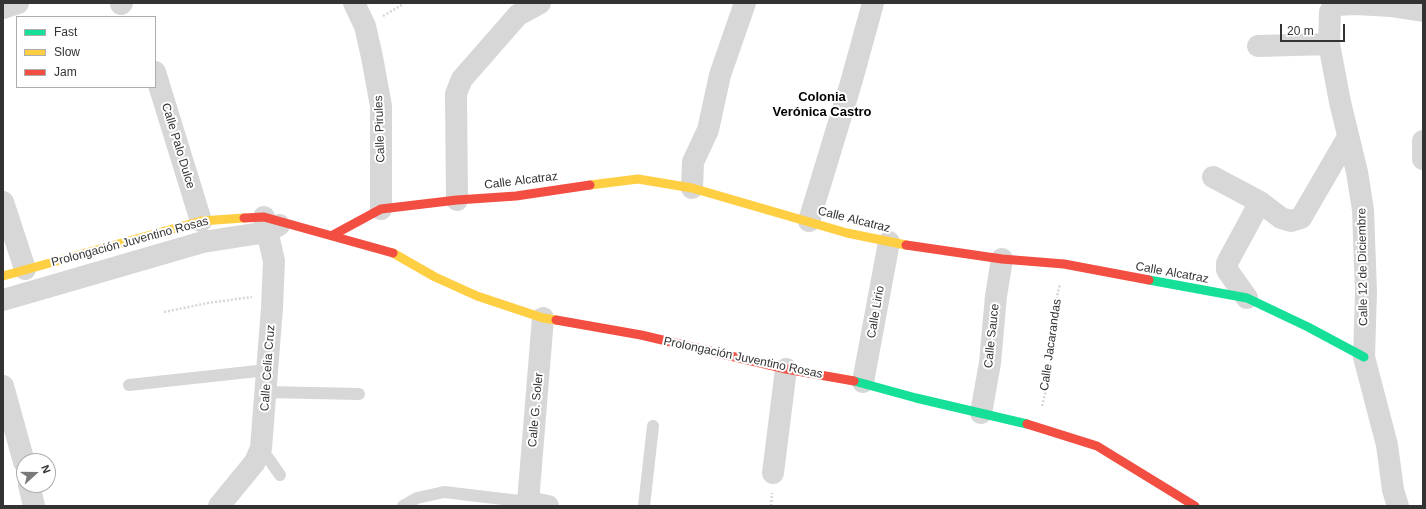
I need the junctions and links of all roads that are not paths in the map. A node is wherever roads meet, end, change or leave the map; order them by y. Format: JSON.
{"nodes":[{"id":1,"x":18,"y":3,"type":"edge"},
{"id":2,"x":354,"y":3,"type":"edge"},
{"id":3,"x":540,"y":3,"type":"edge"},
{"id":4,"x":745,"y":3,"type":"edge"},
{"id":5,"x":873,"y":3,"type":"edge"},
{"id":6,"x":3,"y":8,"type":"edge"},
{"id":7,"x":512,"y":9,"type":"edge"},
{"id":8,"x":1423,"y":11,"type":"edge"},
{"id":9,"x":1329,"y":44,"type":"junction"},
{"id":10,"x":1258,"y":46,"type":"dead end"},
{"id":11,"x":156,"y":75,"type":"edge"},
{"id":12,"x":1348,"y":137,"type":"junction"},
{"id":13,"x":1423,"y":141,"type":"edge"},
{"id":14,"x":1423,"y":159,"type":"edge"},
{"id":15,"x":1213,"y":177,"type":"dead end"},
{"id":16,"x":692,"y":188,"type":"junction"},
{"id":17,"x":458,"y":200,"type":"junction"},
{"id":18,"x":3,"y":202,"type":"edge"},
{"id":19,"x":1260,"y":202,"type":"junction"},
{"id":20,"x":381,"y":209,"type":"junction"},
{"id":21,"x":201,"y":221,"type":"junction"},
{"id":22,"x":809,"y":221,"type":"junction"},
{"id":23,"x":272,"y":224,"type":"junction"},
{"id":24,"x":333,"y":235,"type":"junction"},
{"id":25,"x":889,"y":242,"type":"junction"},
{"id":26,"x":1002,"y":259,"type":"junction"},
{"id":27,"x":25,"y":269,"type":"junction"},
{"id":28,"x":3,"y":276,"type":"edge"},
{"id":29,"x":1247,"y":298,"type":"junction"},
{"id":30,"x":3,"y":300,"type":"edge"},
{"id":31,"x":543,"y":318,"type":"junction"},
{"id":32,"x":1364,"y":357,"type":"junction"},
{"id":33,"x":786,"y":369,"type":"junction"},
{"id":34,"x":268,"y":370,"type":"junction"},
{"id":35,"x":864,"y":382,"type":"junction"},
{"id":36,"x":3,"y":386,"type":"edge"},
{"id":37,"x":129,"y":386,"type":"dead end"},
{"id":38,"x":266,"y":392,"type":"junction"},
{"id":39,"x":359,"y":394,"type":"dead end"},
{"id":40,"x":981,"y":412,"type":"junction"},
{"id":41,"x":653,"y":426,"type":"dead end"},
{"id":42,"x":261,"y":448,"type":"junction"},
{"id":43,"x":22,"y":453,"type":"edge"},
{"id":44,"x":773,"y":473,"type":"dead end"},
{"id":45,"x":280,"y":475,"type":"dead end"},
{"id":46,"x":31,"y":493,"type":"edge"},
{"id":47,"x":538,"y":504,"type":"edge"},
{"id":48,"x":34,"y":506,"type":"edge"},
{"id":49,"x":218,"y":506,"type":"edge"},
{"id":50,"x":403,"y":506,"type":"edge"},
{"id":51,"x":644,"y":506,"type":"edge"},
{"id":52,"x":1195,"y":506,"type":"edge"},
{"id":53,"x":1398,"y":506,"type":"edge"}],
"edges":[{"from":1,"to":6,"type":"street"},
{"from":2,"to":20,"type":"street","name":"Calle Pirules"},
{"from":3,"to":7,"type":"street"},
{"from":4,"to":16,"type":"street"},
{"from":5,"to":22,"type":"street"},
{"from":7,"to":17,"type":"street"},
{"from":8,"to":9,"type":"street","name":"Calle 12 de Diciembre"},
{"from":9,"to":10,"type":"street"},
{"from":9,"to":12,"type":"street","name":"Calle 12 de Diciembre"},
{"from":11,"to":21,"type":"street","name":"Calle Palo Dulce"},
{"from":12,"to":19,"type":"street"},
{"from":12,"to":32,"type":"street","name":"Calle 12 de Diciembre"},
{"from":13,"to":14,"type":"street"},
{"from":15,"to":19,"type":"street"},
{"from":16,"to":17,"type":"street","name":"Calle Alcatraz"},
{"from":16,"to":22,"type":"street","name":"Calle Alcatraz"},
{"from":17,"to":20,"type":"street","name":"Calle Alcatraz"},
{"from":18,"to":27,"type":"street"},
{"from":19,"to":29,"type":"street"},
{"from":20,"to":24,"type":"street","name":"Calle Alcatraz"},
{"from":21,"to":23,"type":"street","name":"Prolongación Juventino Rosas"},
{"from":21,"to":27,"type":"street","name":"Prolongación Juventino Rosas"},
{"from":22,"to":25,"type":"street","name":"Calle Alcatraz"},
{"from":23,"to":24,"type":"street","name":"Prolongación Juventino Rosas"},
{"from":23,"to":30,"type":"street","name":"Prolongación Juventino Rosas"},
{"from":23,"to":34,"type":"street","name":"Calle Celia Cruz"},
{"from":24,"to":31,"type":"street","name":"Prolongación Juventino Rosas"},
{"from":25,"to":26,"type":"street","name":"Calle Alcatraz"},
{"from":25,"to":35,"type":"street","name":"Calle Lirio"},
{"from":26,"to":29,"type":"street","name":"Calle Alcatraz"},
{"from":26,"to":40,"type":"street","name":"Calle Sauce"},
{"from":27,"to":28,"type":"street","name":"Prolongación Juventino Rosas"},
{"from":29,"to":32,"type":"street","name":"Calle Alcatraz"},
{"from":31,"to":33,"type":"street","name":"Prolongación Juventino Rosas"},
{"from":31,"to":47,"type":"street","name":"Calle G. Soler"},
{"from":32,"to":53,"type":"street","name":"Calle 12 de Diciembre"},
{"from":33,"to":35,"type":"street","name":"Prolongación Juventino Rosas"},
{"from":33,"to":44,"type":"street"},
{"from":34,"to":37,"type":"lane"},
{"from":34,"to":38,"type":"street","name":"Calle Celia Cruz"},
{"from":35,"to":40,"type":"street","name":"Prolongación Juventino Rosas"},
{"from":36,"to":43,"type":"street"},
{"from":38,"to":39,"type":"lane"},
{"from":38,"to":42,"type":"street","name":"Calle Celia Cruz"},
{"from":40,"to":52,"type":"street","name":"Prolongación Juventino Rosas"},
{"from":41,"to":51,"type":"lane"},
{"from":42,"to":45,"type":"lane"},
{"from":42,"to":49,"type":"street","name":"Calle Celia Cruz"},
{"from":46,"to":48,"type":"street"},
{"from":47,"to":50,"type":"lane"}]}
